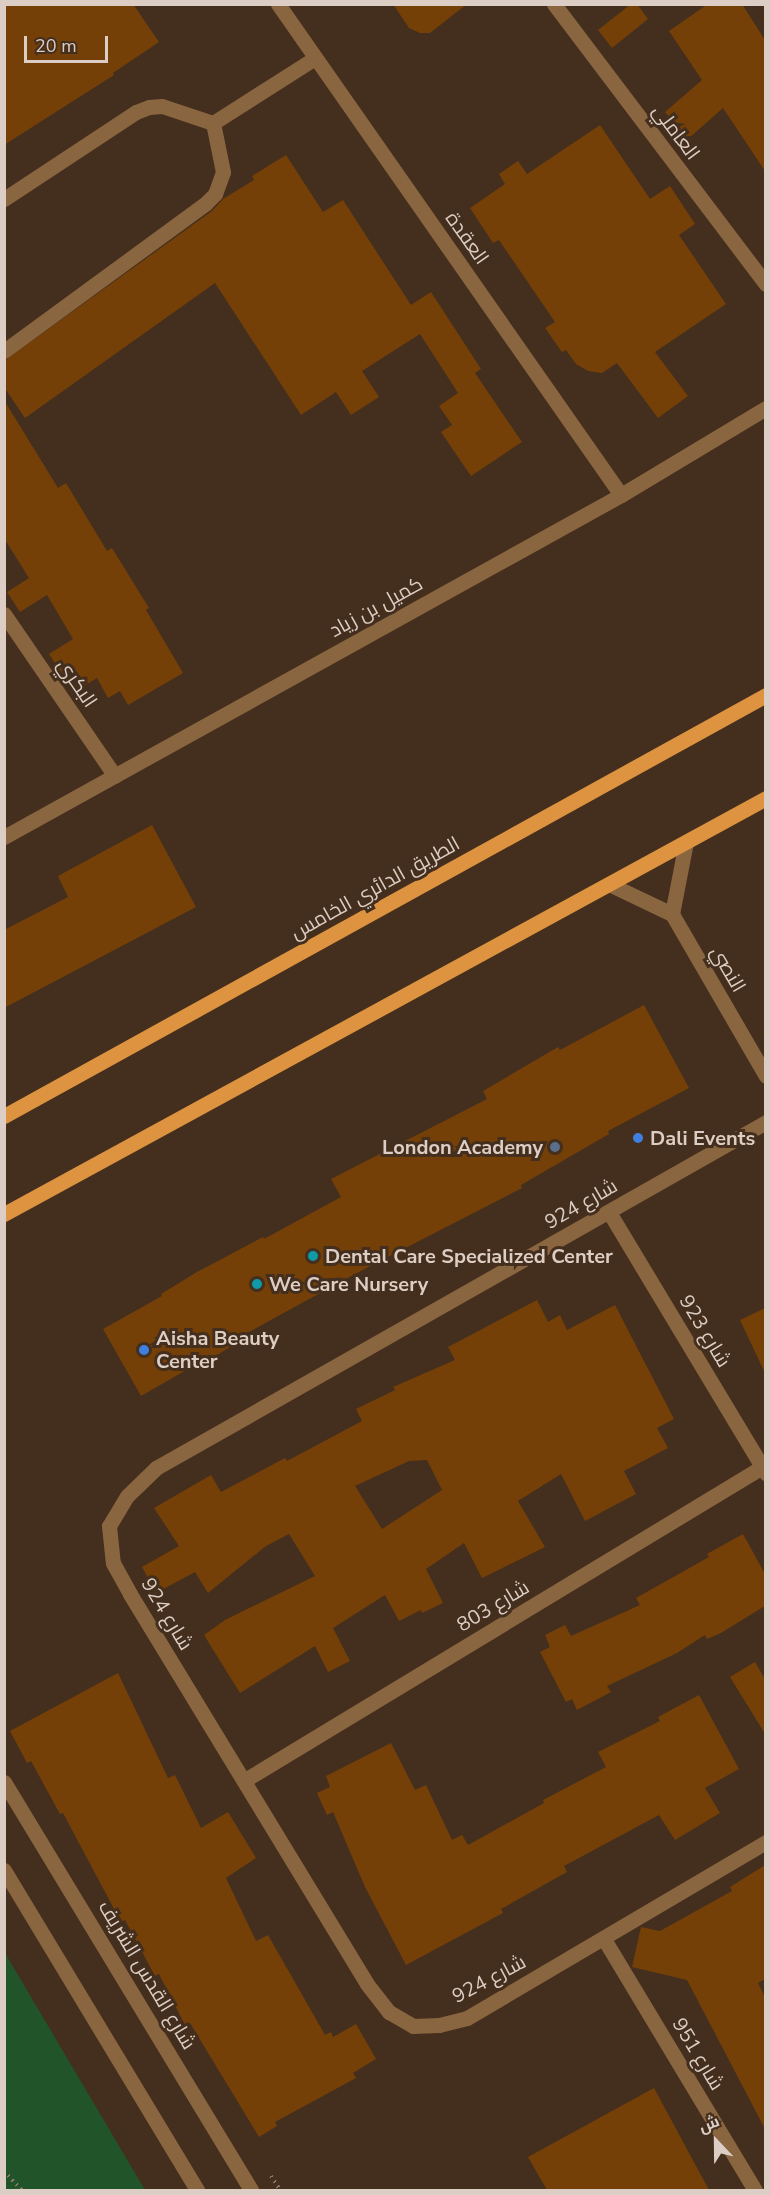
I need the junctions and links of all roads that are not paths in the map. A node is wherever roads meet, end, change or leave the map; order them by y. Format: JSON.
{"nodes":[{"id":1,"x":278,"y":4,"type":"edge"},
{"id":2,"x":554,"y":4,"type":"edge"},
{"id":3,"x":315,"y":58,"type":"junction"},
{"id":4,"x":213,"y":123,"type":"junction"},
{"id":5,"x":4,"y":199,"type":"edge"},
{"id":6,"x":765,"y":284,"type":"edge"},
{"id":7,"x":4,"y":351,"type":"edge"},
{"id":8,"x":765,"y":408,"type":"edge"},
{"id":9,"x":621,"y":495,"type":"junction"},
{"id":10,"x":4,"y":614,"type":"edge"},
{"id":11,"x":765,"y":695,"type":"edge"},
{"id":12,"x":115,"y":776,"type":"junction"},
{"id":13,"x":765,"y":798,"type":"edge"},
{"id":14,"x":4,"y":837,"type":"edge"},
{"id":15,"x":686,"y":842,"type":"junction"},
{"id":16,"x":609,"y":884,"type":"junction"},
{"id":17,"x":672,"y":914,"type":"junction"},
{"id":18,"x":765,"y":1076,"type":"edge"},
{"id":19,"x":4,"y":1116,"type":"edge"},
{"id":20,"x":765,"y":1122,"type":"edge"},
{"id":21,"x":609,"y":1212,"type":"junction"},
{"id":22,"x":4,"y":1214,"type":"edge"},
{"id":23,"x":764,"y":1470,"type":"edge"},
{"id":24,"x":245,"y":1780,"type":"junction"},
{"id":25,"x":4,"y":1782,"type":"edge"},
{"id":26,"x":765,"y":1842,"type":"edge"},
{"id":27,"x":4,"y":1870,"type":"edge"},
{"id":28,"x":604,"y":1939,"type":"junction"},
{"id":29,"x":197,"y":2190,"type":"edge"},
{"id":30,"x":251,"y":2190,"type":"edge"},
{"id":31,"x":755,"y":2190,"type":"edge"}],
"edges":[{"from":1,"to":3,"type":"street","name":"العقدة"},
{"from":2,"to":6,"type":"street","name":"العاملي"},
{"from":3,"to":4,"type":"street"},
{"from":3,"to":9,"type":"street","name":"العقدة"},
{"from":4,"to":5,"type":"street"},
{"from":4,"to":7,"type":"street"},
{"from":8,"to":9,"type":"street","name":"كميل بن زياد"},
{"from":9,"to":12,"type":"street","name":"كميل بن زياد"},
{"from":10,"to":12,"type":"street","name":"البكري"},
{"from":11,"to":19,"type":"main road","name":"الطريق الدائري الخامس"},
{"from":12,"to":14,"type":"street","name":"كميل بن زياد"},
{"from":13,"to":15,"type":"main road"},
{"from":15,"to":16,"type":"main road"},
{"from":15,"to":17,"type":"street"},
{"from":16,"to":17,"type":"street"},
{"from":16,"to":22,"type":"main road"},
{"from":17,"to":18,"type":"street","name":"النصي"},
{"from":20,"to":21,"type":"street","name":"شارع 924"},
{"from":21,"to":23,"type":"street","name":"شارع 923"},
{"from":21,"to":24,"type":"street","name":"شارع 924"},
{"from":23,"to":24,"type":"street","name":"شارع 803"},
{"from":24,"to":28,"type":"street","name":"شارع 924"},
{"from":25,"to":30,"type":"street","name":"شارع القدس الشريف"},
{"from":26,"to":28,"type":"street","name":"شارع 924"},
{"from":27,"to":29,"type":"street"},
{"from":28,"to":31,"type":"street","name":"شارع 951"}]}
